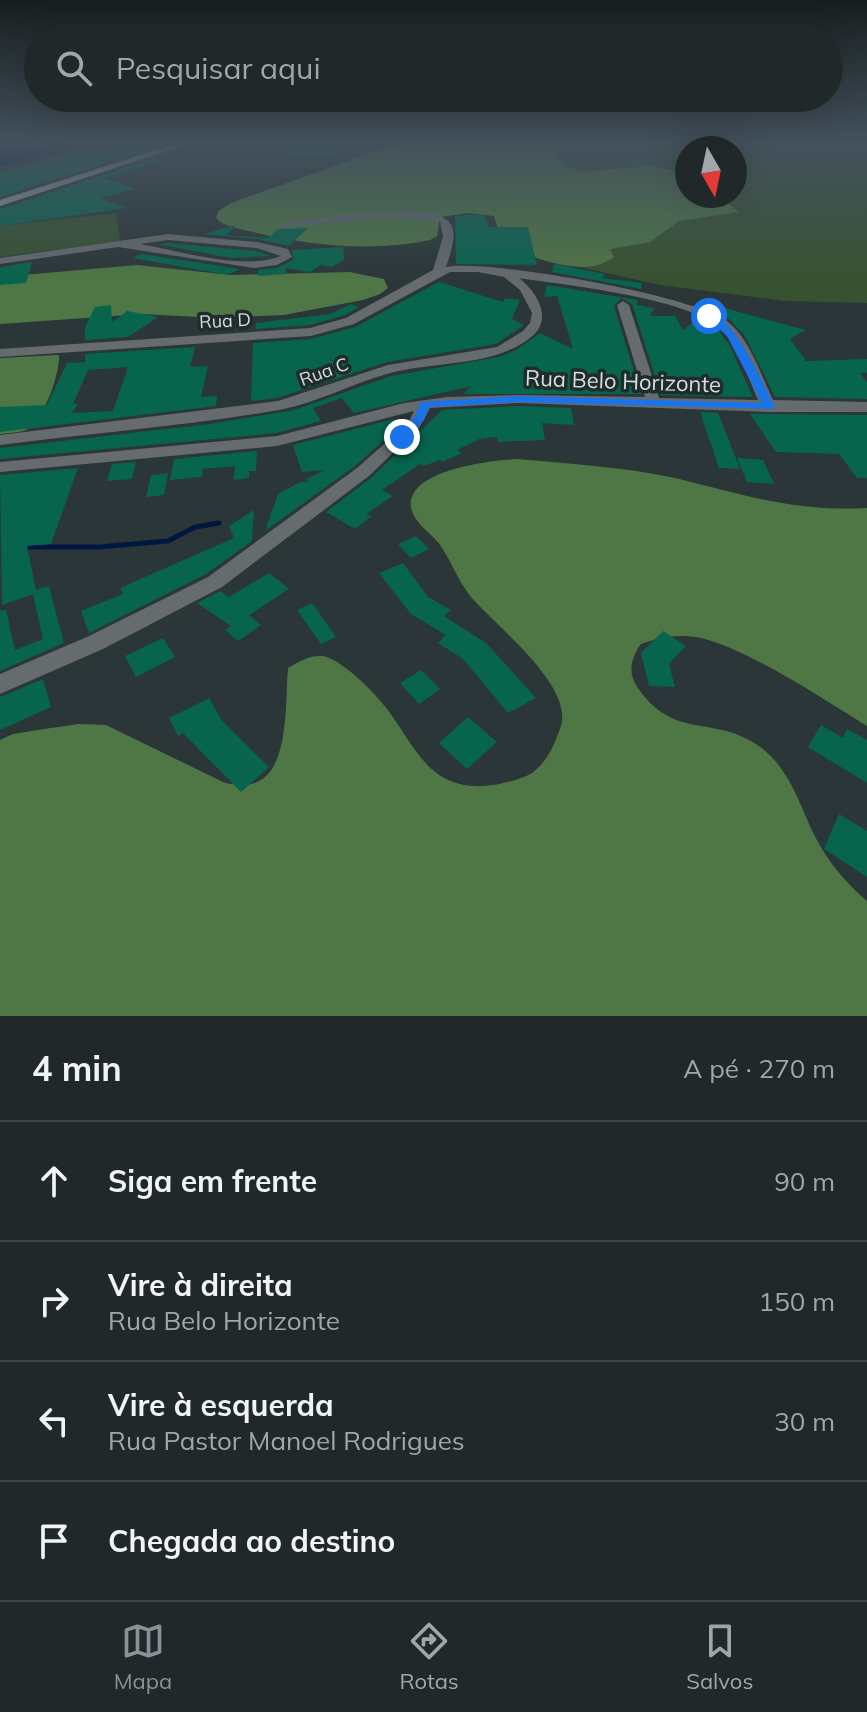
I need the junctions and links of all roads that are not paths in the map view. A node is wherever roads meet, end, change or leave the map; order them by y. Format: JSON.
{"nodes":[{"id":1,"x":42,"y":189,"type":"edge"},
{"id":2,"x":0,"y":203,"type":"edge"},
{"id":3,"x":282,"y":224,"type":"dead end"},
{"id":4,"x":121,"y":245,"type":"junction"},
{"id":5,"x":0,"y":261,"type":"edge"},
{"id":6,"x":446,"y":267,"type":"junction"},
{"id":7,"x":499,"y":271,"type":"junction"},
{"id":8,"x":540,"y":278,"type":"junction"},
{"id":9,"x":520,"y":282,"type":"junction"},
{"id":10,"x":623,"y":305,"type":"dead end"},
{"id":11,"x":0,"y":353,"type":"edge"},
{"id":12,"x":425,"y":404,"type":"junction"},
{"id":13,"x":654,"y":404,"type":"junction"},
{"id":14,"x":769,"y":407,"type":"junction"},
{"id":15,"x":867,"y":407,"type":"edge"},
{"id":16,"x":0,"y":440,"type":"edge"},
{"id":17,"x":0,"y":467,"type":"edge"},
{"id":18,"x":0,"y":684,"type":"edge"}],
"edges":[{"from":1,"to":2,"type":"main road"},
{"from":3,"to":6,"type":"street"},
{"from":4,"to":4,"type":"street"},
{"from":4,"to":5,"type":"street"},
{"from":6,"to":7,"type":"street"},
{"from":6,"to":11,"type":"street","name":"Rua D"},
{"from":7,"to":8,"type":"street"},
{"from":7,"to":9,"type":"street"},
{"from":8,"to":9,"type":"street"},
{"from":8,"to":14,"type":"street"},
{"from":9,"to":16,"type":"street","name":"Rua C"},
{"from":10,"to":13,"type":"street"},
{"from":12,"to":13,"type":"street","name":"Rua Belo Horizonte"},
{"from":12,"to":17,"type":"street","name":"Rua Belo Horizonte"},
{"from":12,"to":18,"type":"street"},
{"from":13,"to":14,"type":"street","name":"Rua Belo Horizonte"},
{"from":14,"to":15,"type":"street","name":"Rua Belo Horizonte"}]}
